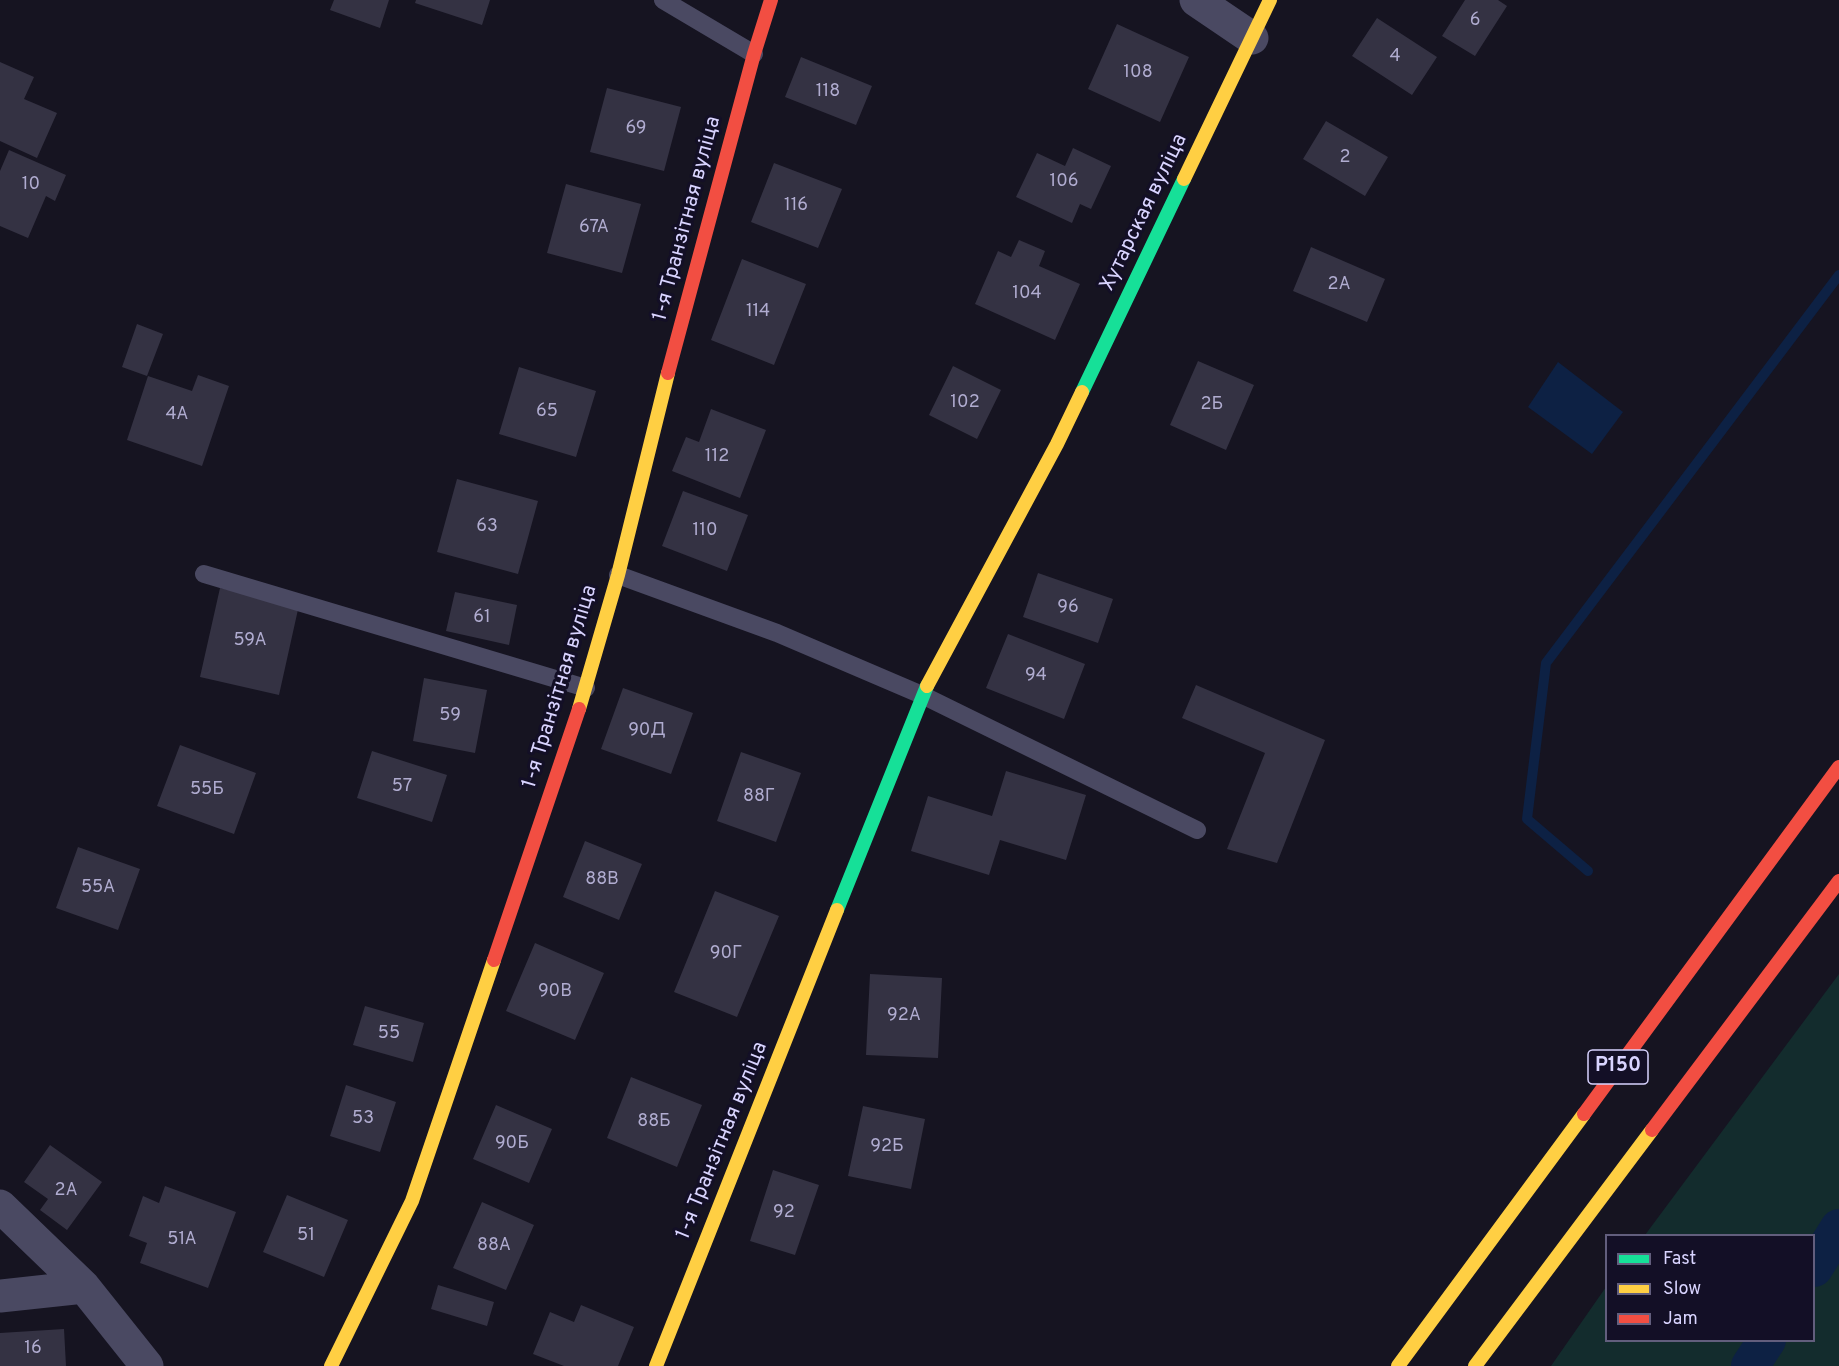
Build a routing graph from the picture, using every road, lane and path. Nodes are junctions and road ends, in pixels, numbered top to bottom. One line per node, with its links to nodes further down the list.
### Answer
1 (663, 0): 6 (lane)
2 (771, 0): 6 (street, 1-я Транзітная вуліца)
3 (1196, 0): 5 (street)
4 (1270, 0): 5 (street, Хутарская вуліца)
5 (1252, 38): 7 (street, Хутарская вуліца)
6 (754, 54): 9 (street, 1-я Транзітная вуліца)
7 (1057, 444): 11 (street, 1-я Транзітная вуліца)
8 (204, 574): 10 (lane)
9 (618, 575): 10 (street, 1-я Транзітная вуліца); 11 (lane)
10 (586, 688): 19 (street, 1-я Транзітная вуліца)
11 (922, 695): 13 (lane); 20 (street, 1-я Транзітная вуліца)
12 (1839, 767): 21 (street, Р150)
13 (1197, 830)
14 (1839, 881): 22 (street, Р150)
15 (0, 1206): 16 (street)
16 (84, 1287): 17 (street); 18 (street)
17 (0, 1296)
18 (147, 1366)
19 (331, 1366)
20 (656, 1366)
21 (1398, 1366)
22 (1475, 1366)

